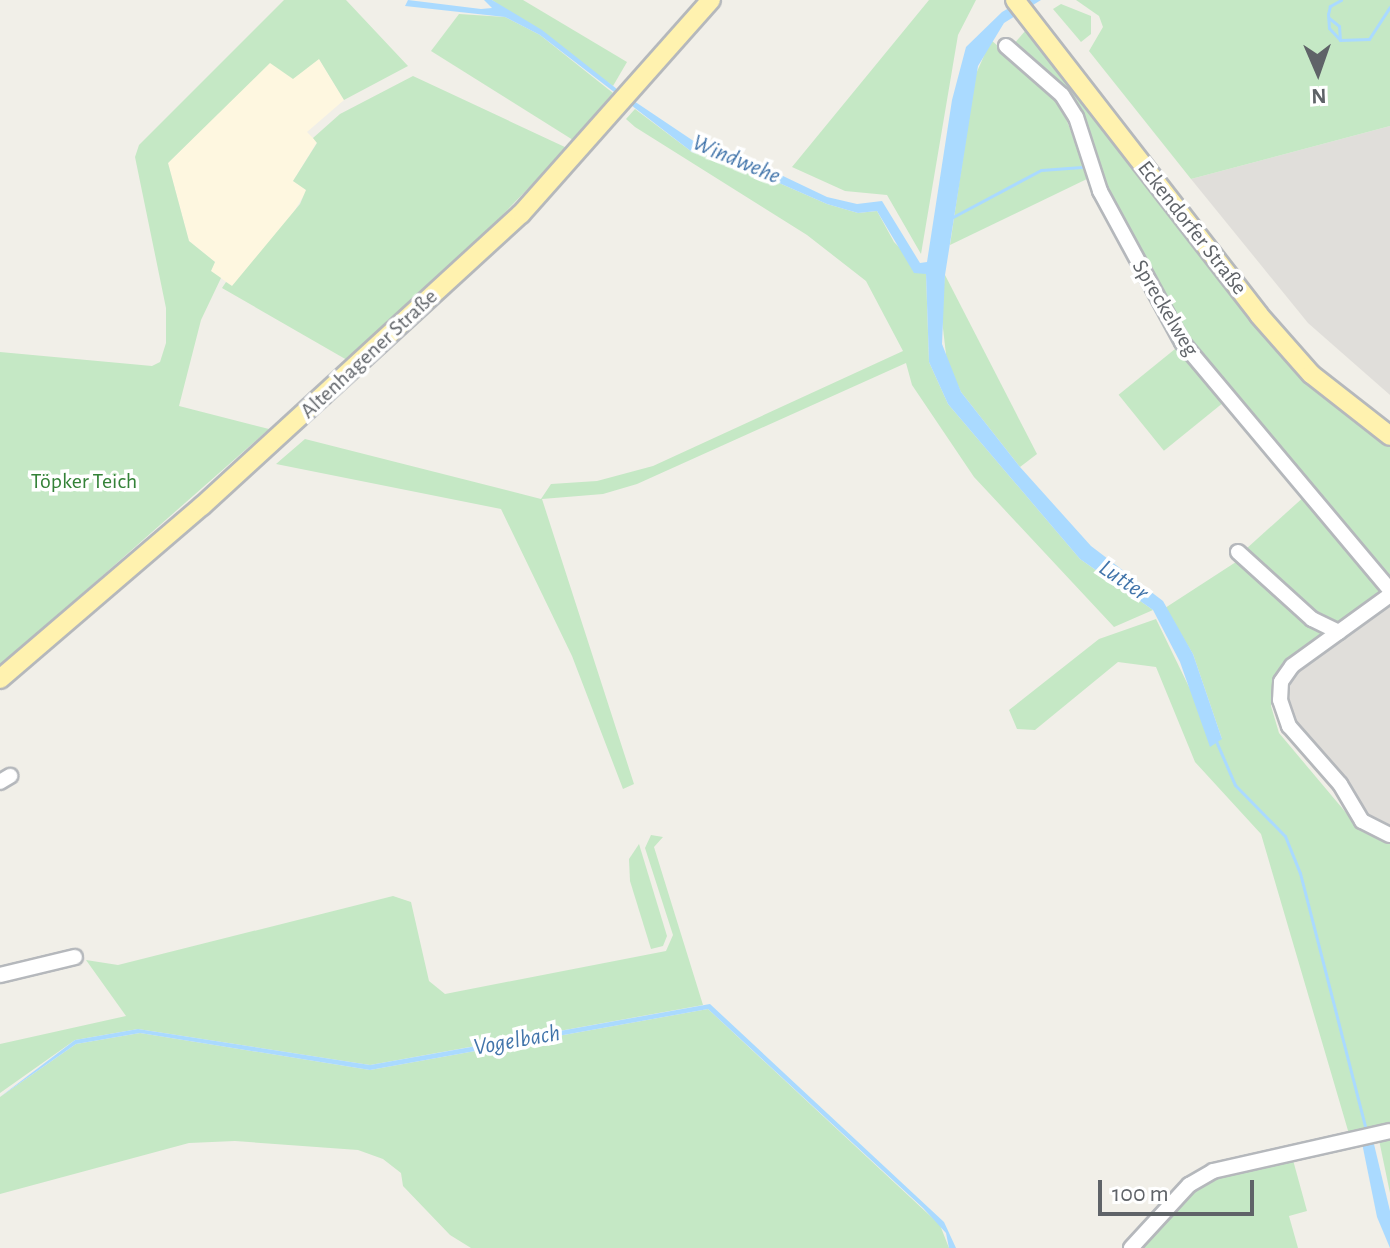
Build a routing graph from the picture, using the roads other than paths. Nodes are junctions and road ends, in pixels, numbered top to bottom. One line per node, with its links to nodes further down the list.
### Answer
1 (711, 0): 11 (main road, Altenhagener Straße)
2 (1015, 0): 4 (main road, Eckendorfer Straße)
3 (1029, 0): 4 (main road, Eckendorfer Straße)
4 (1041, 24): 6 (main road, Eckendorfer Straße); 7 (main road, Eckendorfer Straße)
5 (1006, 46): 9 (street, Spreckelweg)
6 (1390, 423)
7 (1390, 436)
8 (1238, 552): 10 (street)
9 (1390, 592): 10 (street, Spreckelweg)
10 (1339, 632): 12 (street)
11 (0, 679)
12 (1390, 835)
13 (75, 957): 14 (street)
14 (0, 975)
15 (1389, 1131): 16 (street)
16 (1131, 1248)

